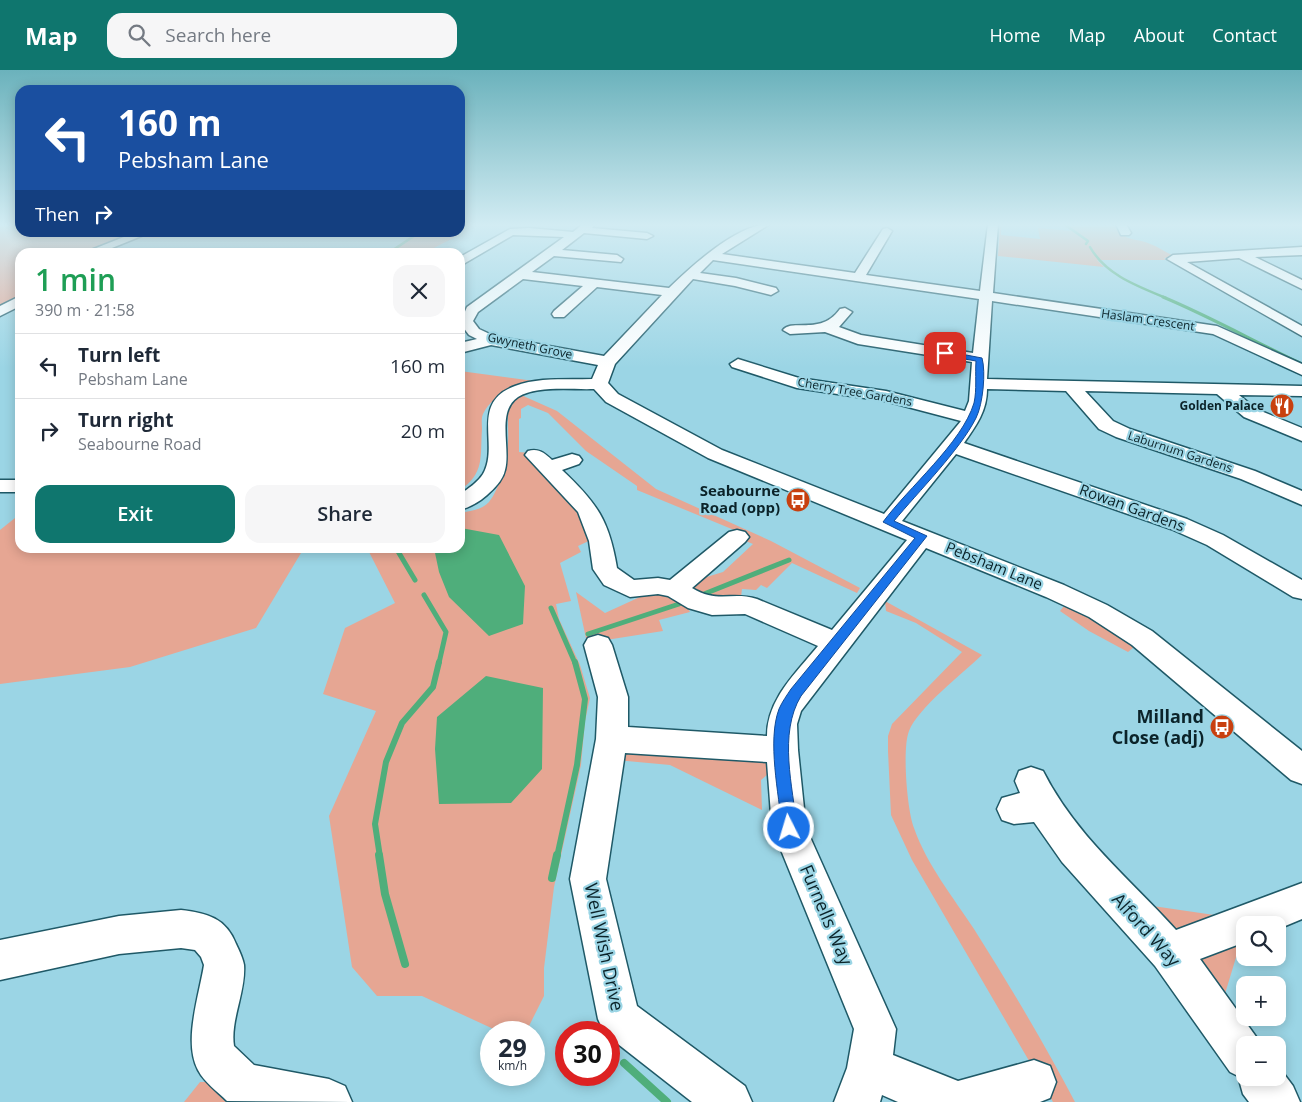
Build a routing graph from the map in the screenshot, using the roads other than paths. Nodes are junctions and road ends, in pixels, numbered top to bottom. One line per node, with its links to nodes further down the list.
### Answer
1 (524, 272): 8 (street, Gwyneth Grove)
2 (693, 272): 9 (street)
3 (819, 272): 10 (street, Haslam Crescent)
4 (861, 272): 10 (street)
5 (988, 272): 15 (street)
6 (1196, 272): 22 (street)
7 (1276, 272): 12 (street)
8 (520, 275): 11 (street); 23 (street, Gwyneth Grove)
9 (690, 275): 13 (street); 14 (street)
10 (858, 278): 15 (street, Haslam Crescent)
11 (594, 283): 14 (street); 17 (street)
12 (1302, 285)
13 (771, 291)
14 (672, 292): 26 (street)
15 (986, 297): 25 (street); 28 (street, Haslam Crescent)
16 (15, 303): 18 (street)
17 (559, 311)
18 (0, 312)
19 (845, 312): 20 (street)
20 (827, 328): 21 (street); 25 (street)
21 (798, 332)
22 (1302, 332)
23 (490, 340): 24 (street); 26 (street, Gwyneth Grove)
24 (465, 348)
25 (980, 359): 30 (street)
26 (608, 362): 29 (street)
27 (738, 364): 34 (street, Cherry Tree Gardens)
28 (1302, 370)
29 (599, 384): 41 (street); 42 (street, Pebsham Lane)
30 (980, 384): 31 (street); 34 (street)
31 (1072, 386): 32 (street); 40 (street, Laburnum Gardens)
32 (1221, 389): 33 (street); 35 (street)
33 (1302, 391)
34 (972, 418): 36 (street)
35 (1302, 435)
36 (952, 446): 42 (street); 46 (street, Rowan Gardens)
37 (572, 460): 45 (street)
38 (0, 486): 39 (street)
39 (15, 486)
40 (1302, 499)
41 (465, 500)
42 (888, 522): 43 (street, Pebsham Lane)
43 (922, 536): 47 (street, Furnells Way); 51 (street, Pebsham Lane)
44 (737, 537): 45 (street)
45 (674, 589): 47 (street)
46 (1302, 591)
47 (836, 643): 50 (street, Furnells Way)
48 (598, 645): 49 (street, Well Wish Drive)
49 (612, 739): 50 (street); 61 (street, Well Wish Drive)
50 (782, 750): 58 (street, Furnells Way)
51 (1302, 770)
52 (1029, 799): 54 (street, Alford Way)
53 (1302, 901): 54 (street)
54 (1169, 952): 56 (street, Alford Way)
55 (0, 960): 60 (street)
56 (1236, 1045)
57 (1034, 1082): 63 (street)
58 (863, 1085): 62 (street, Furnells Way)
59 (1266, 1086): 64 (street)
60 (329, 1102)
61 (728, 1102)
62 (953, 1102)
63 (962, 1102)
64 (1277, 1102)

